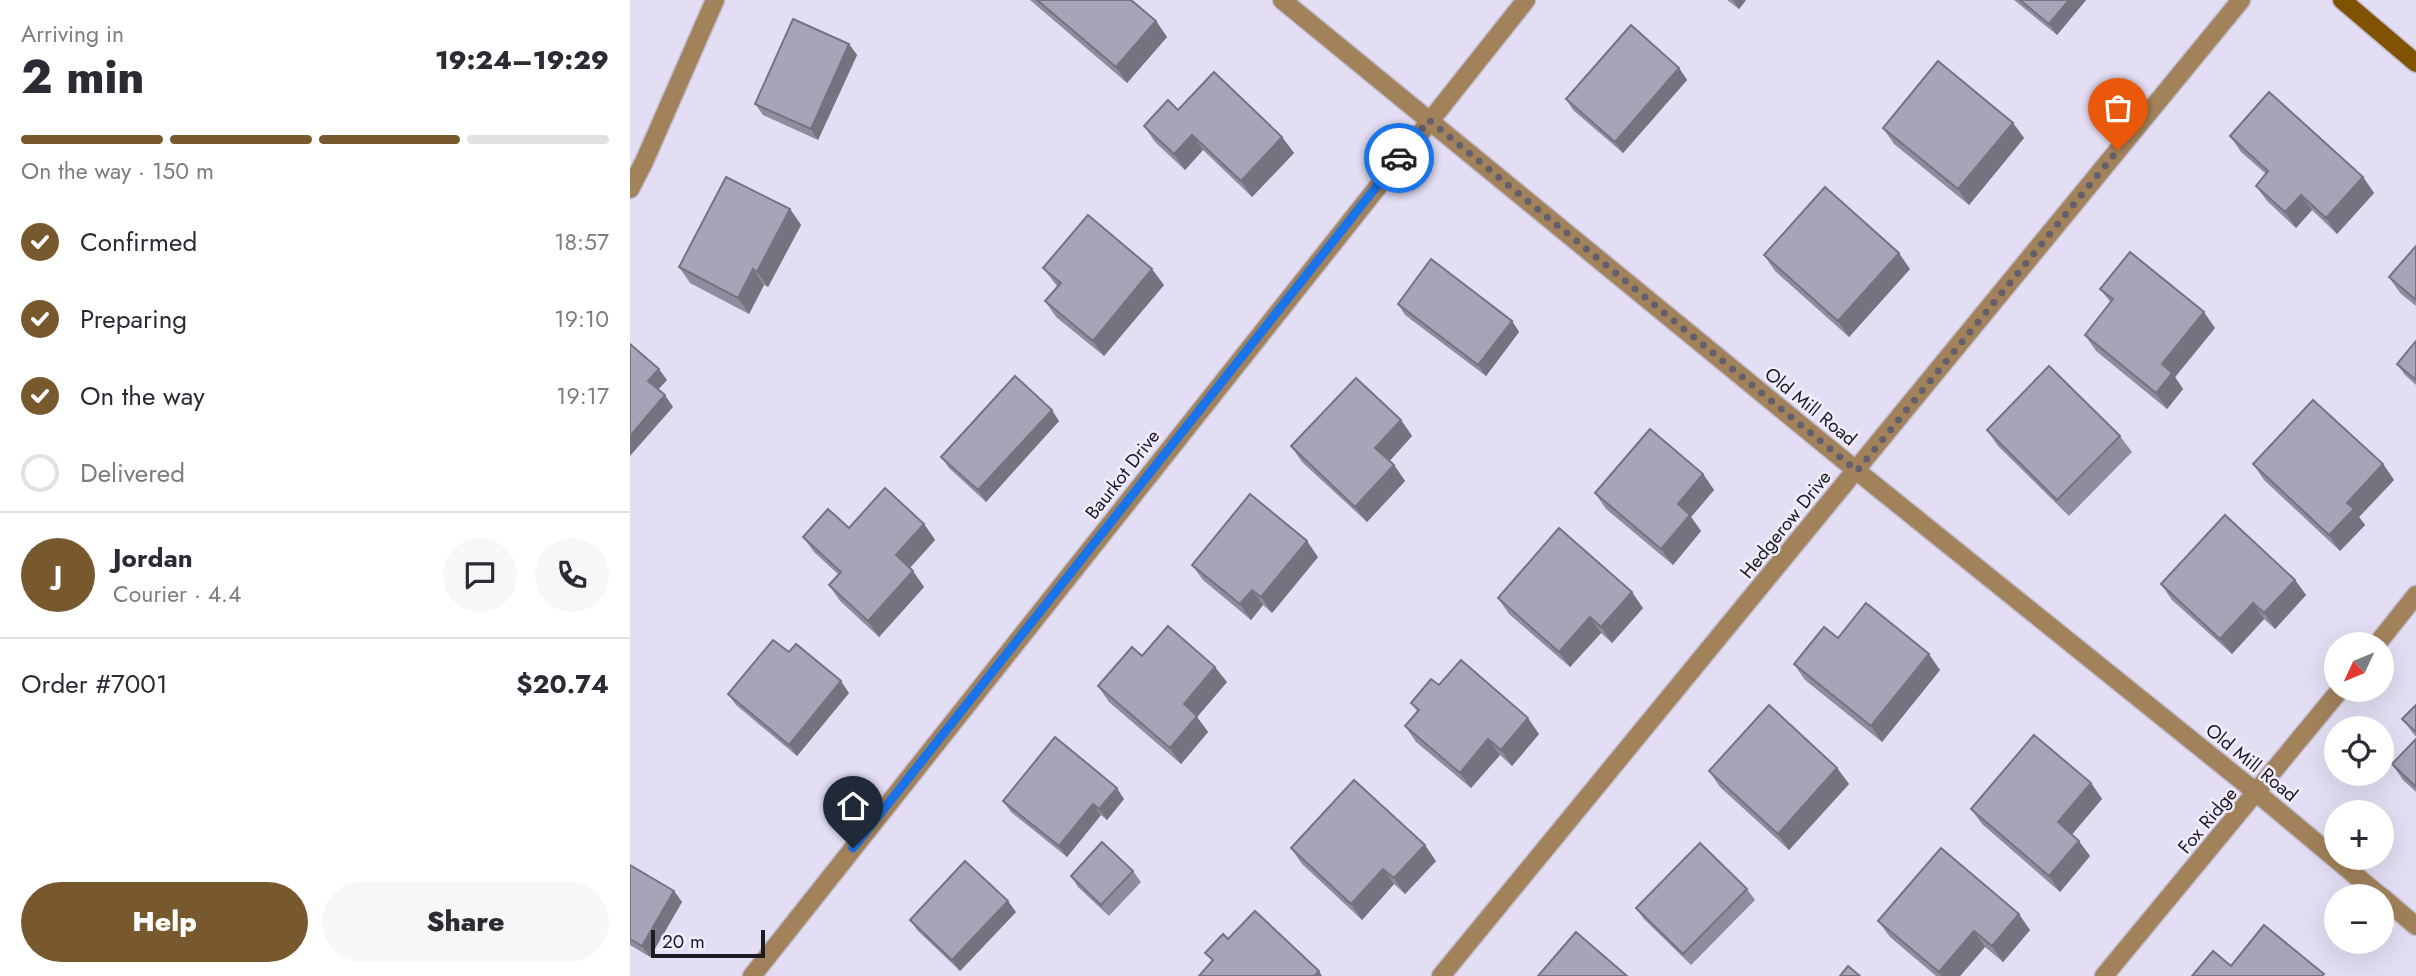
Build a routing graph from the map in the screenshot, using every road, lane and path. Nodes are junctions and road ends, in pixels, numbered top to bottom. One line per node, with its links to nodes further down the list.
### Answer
1 (715, 0): 8 (street)
2 (1282, 0): 7 (street, Old Mill Road)
3 (1526, 0): 7 (street, Baurkot Drive)
4 (2241, 0): 9 (street, Hedgerow Drive)
5 (2342, 0): 6 (street)
6 (2416, 63)
7 (1429, 120): 9 (street, Old Mill Road); 17 (street, Baurkot Drive)
8 (630, 189)
9 (1857, 471): 13 (street, Old Mill Road); 18 (street, Hedgerow Drive)
10 (2416, 595): 11 (street)
11 (2387, 632)
12 (2330, 702): 13 (street, Fox Ridge)
13 (2257, 793): 14 (street, Old Mill Road); 19 (street, Fox Ridge)
14 (2366, 884)
15 (2394, 908): 16 (street, Old Mill Road)
16 (2416, 926)
17 (752, 976)
18 (1441, 976)
19 (2104, 976)

